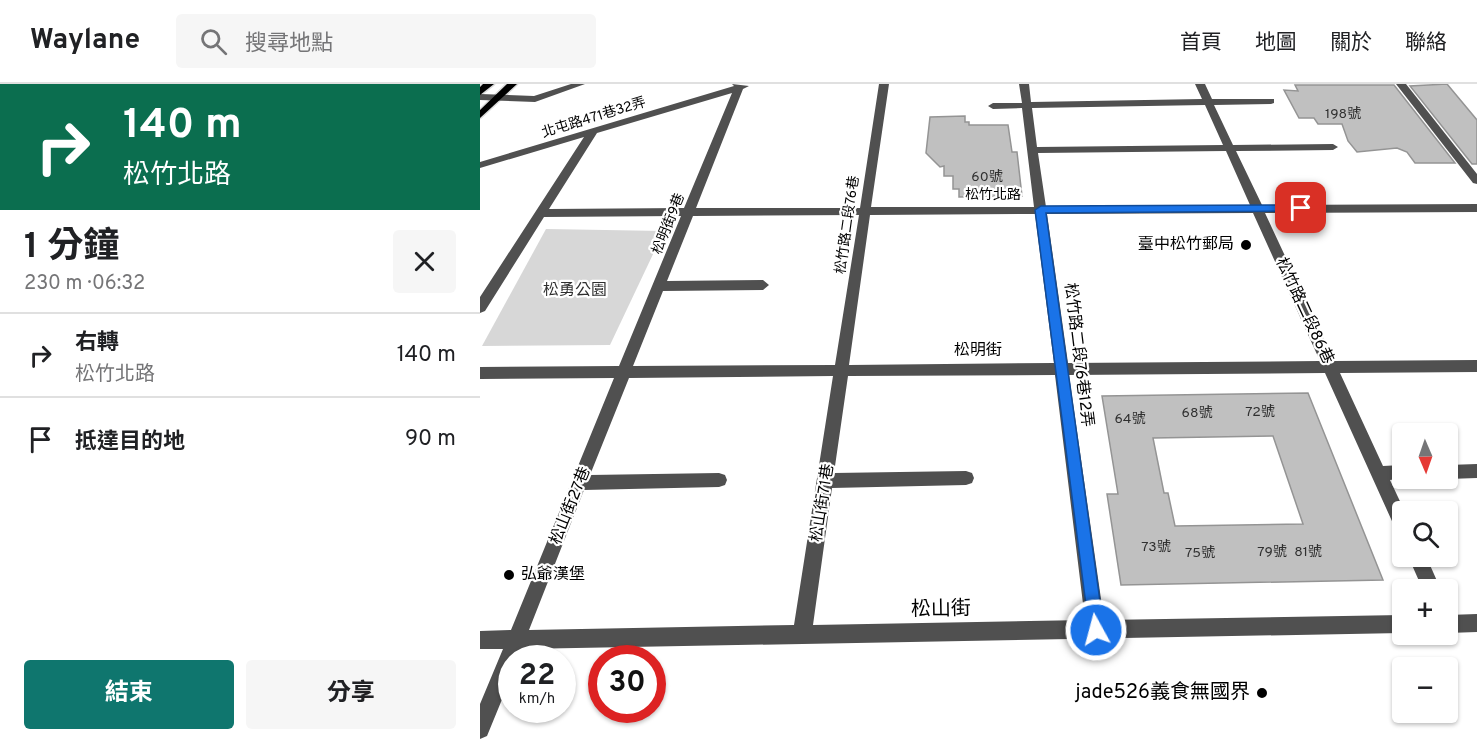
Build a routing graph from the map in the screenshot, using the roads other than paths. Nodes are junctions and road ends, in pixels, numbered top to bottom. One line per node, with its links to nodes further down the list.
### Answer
1 (489, 84): 9 (main road)
2 (512, 84): 10 (main road)
3 (580, 84): 10 (street)
4 (884, 84): 25 (street, 松竹路二段76巷)
5 (1024, 84): 14 (street, 松竹路二段76巷12弄)
6 (1200, 84): 12 (street, 松竹路二段86巷)
7 (1401, 84): 21 (street)
8 (742, 85): 16 (street, 北屯路471巷32弄); 26 (street, 松明街9巷)
9 (480, 95): 10 (street)
10 (496, 99): 15 (main road)
11 (1271, 101): 12 (street)
12 (1208, 102): 14 (street); 18 (street, 松竹路二段86巷)
13 (993, 106): 14 (street)
14 (1027, 106): 19 (street, 松竹路二段76巷12弄)
15 (480, 115)
16 (592, 133): 20 (street, 北屯路471巷32弄); 27 (street)
17 (1332, 147): 18 (street)
18 (1229, 148): 19 (street); 23 (street, 松竹路二段86巷)
19 (1033, 150): 24 (street, 松竹路二段76巷12弄)
20 (480, 165)
21 (1477, 181)
22 (1477, 208): 23 (street, 松竹北路)
23 (1257, 209): 24 (street, 松竹北路); 32 (street, 松竹路二段86巷)
24 (1041, 210): 25 (street, 松竹北路); 33 (street, 松竹路二段76巷12弄)
25 (866, 211): 26 (street, 松竹北路); 34 (street, 松竹路二段76巷)
26 (690, 212): 27 (street, 松竹北路); 29 (street, 松明街9巷)
27 (542, 213): 30 (street)
28 (763, 285): 29 (street)
29 (660, 286): 35 (street, 松明街9巷)
30 (480, 309)
31 (1477, 366): 32 (street, 松明街)
32 (1330, 367): 33 (street, 松明街); 40 (street, 松竹路二段86巷)
33 (1062, 369): 34 (street, 松明街); 49 (street, 松竹路二段76巷12弄)
34 (842, 370): 35 (street, 松明街); 43 (street, 松山街71巷)
35 (625, 372): 36 (street, 松明街); 44 (street, 松山街27巷)
36 (480, 373)
37 (1477, 471): 39 (street)
38 (1392, 472): 40 (street)
39 (1458, 472)
40 (1379, 473): 45 (street, 松竹路二段86巷)
41 (966, 478): 43 (street)
42 (719, 480): 44 (street)
43 (826, 481): 50 (street, 松山街71巷)
44 (581, 483): 52 (street, 松山街27巷)
45 (1392, 502)
46 (1458, 623): 47 (street)
47 (1477, 623)
48 (1392, 624): 49 (street, 松山街)
49 (1096, 630): 50 (street, 松山街)
50 (802, 635): 52 (street, 松山街)
51 (480, 640): 52 (street, 松山街)
52 (516, 640): 53 (street, 松山街27巷)
53 (480, 729)

